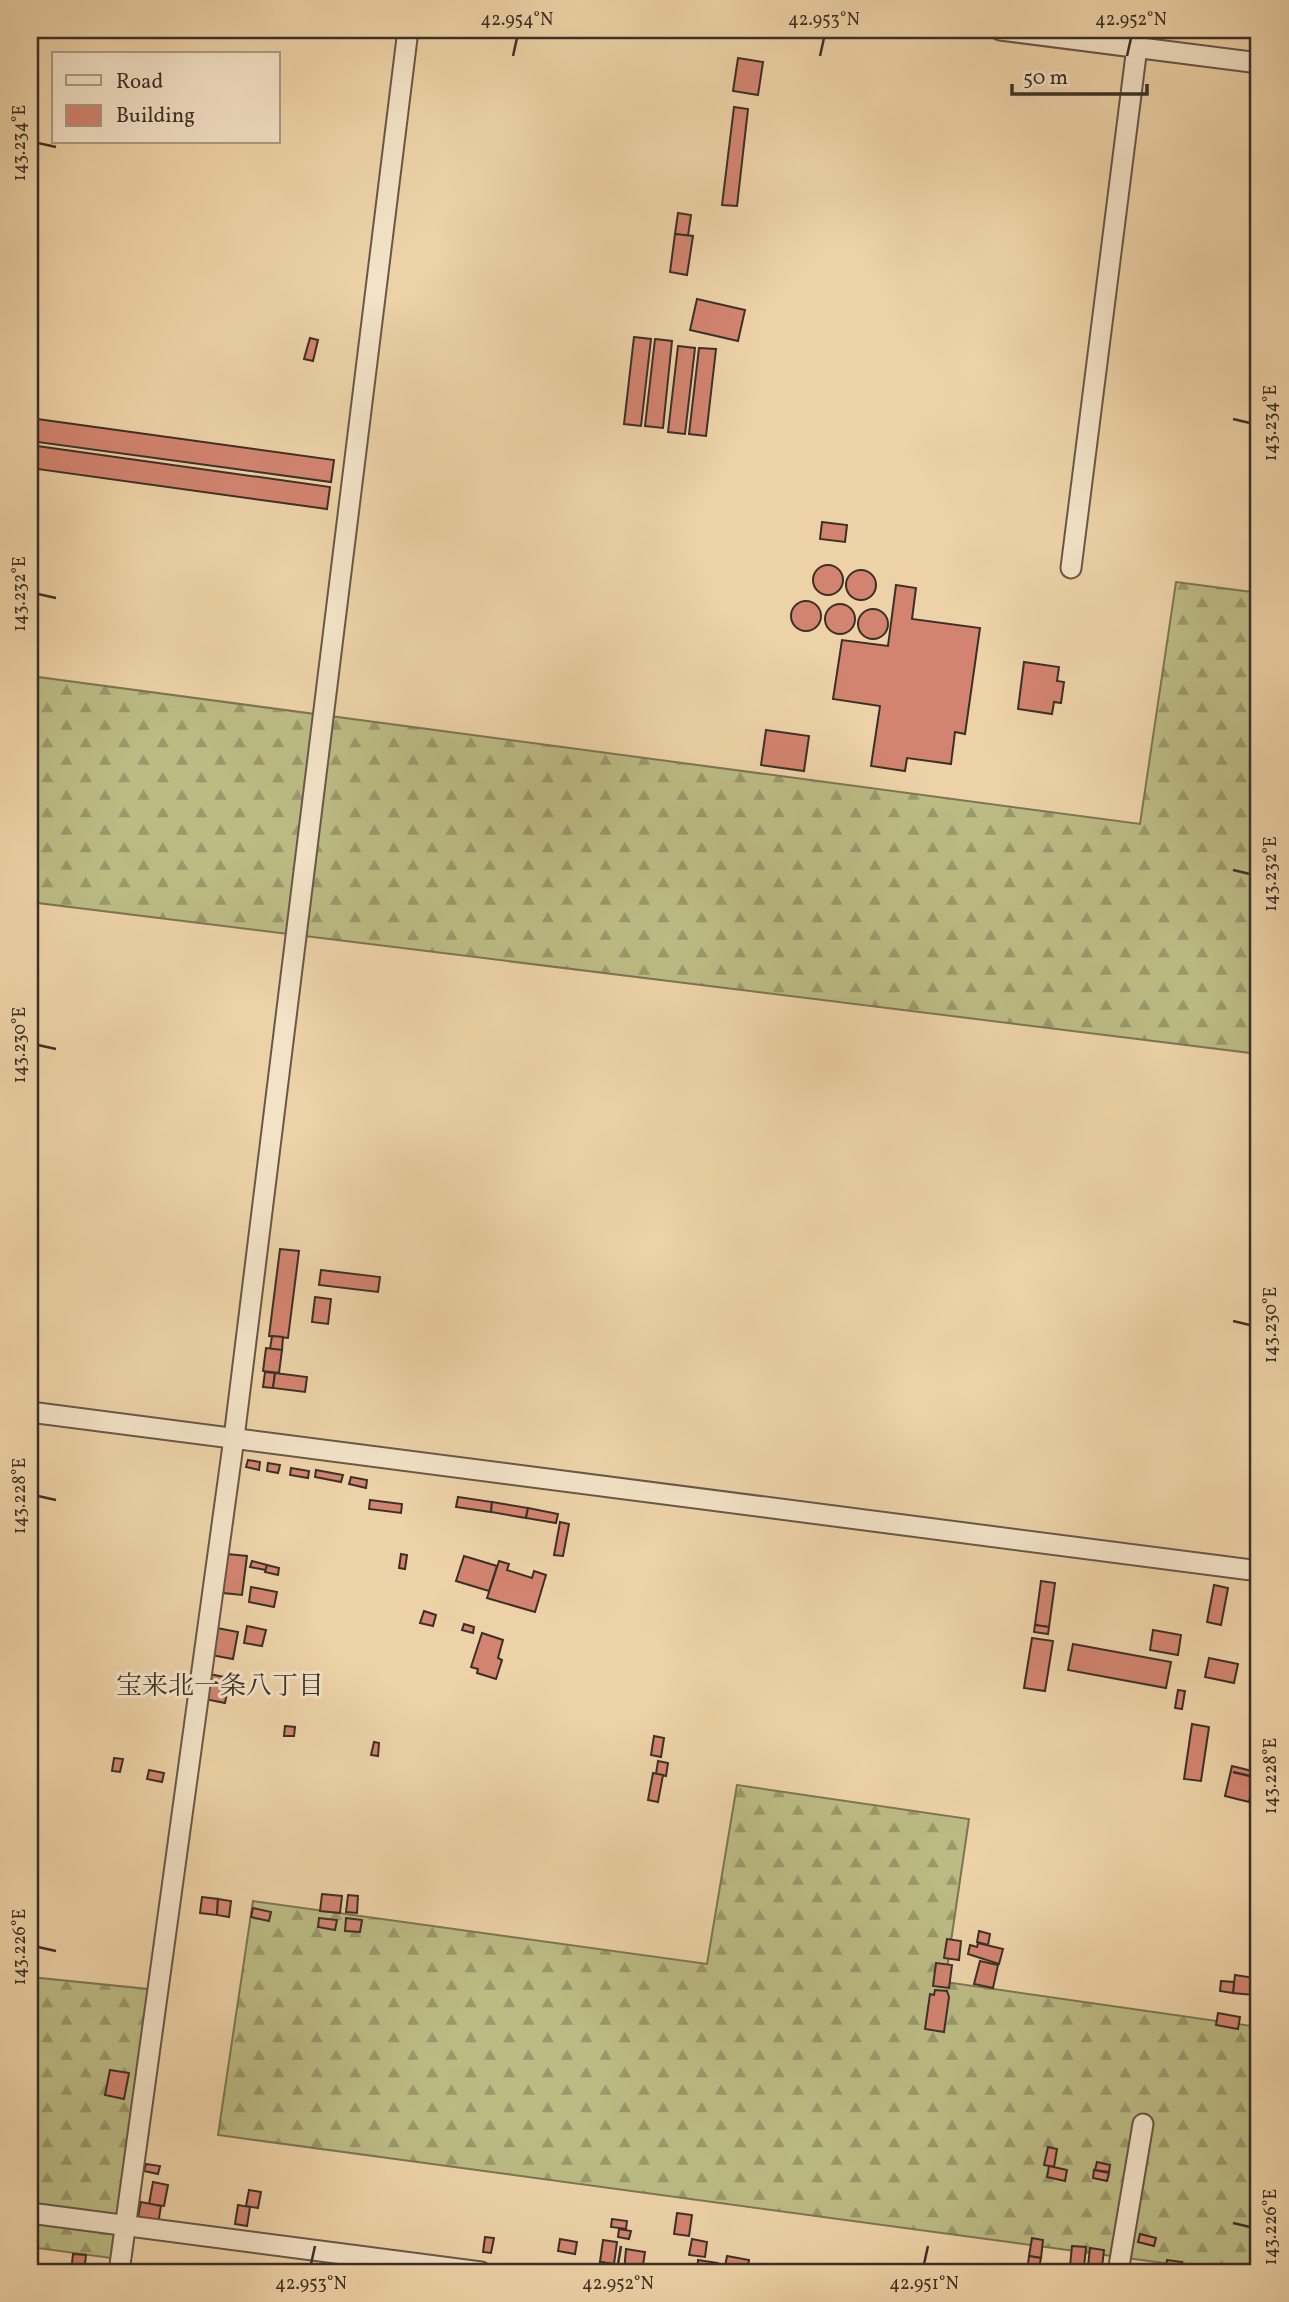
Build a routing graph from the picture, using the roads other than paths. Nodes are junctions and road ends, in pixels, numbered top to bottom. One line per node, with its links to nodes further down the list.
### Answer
1 (408, 30): 7 (street)
2 (1000, 30): 3 (street)
3 (1137, 47): 4 (street); 5 (street)
4 (1259, 63)
5 (1071, 568)
6 (30, 1412): 7 (street)
7 (234, 1438): 8 (street); 11 (street)
8 (1259, 1571)
9 (1143, 2124): 14 (street)
10 (30, 2213): 11 (street)
11 (125, 2225): 12 (street); 13 (street)
12 (119, 2272)
13 (481, 2272)
14 (1118, 2272)

